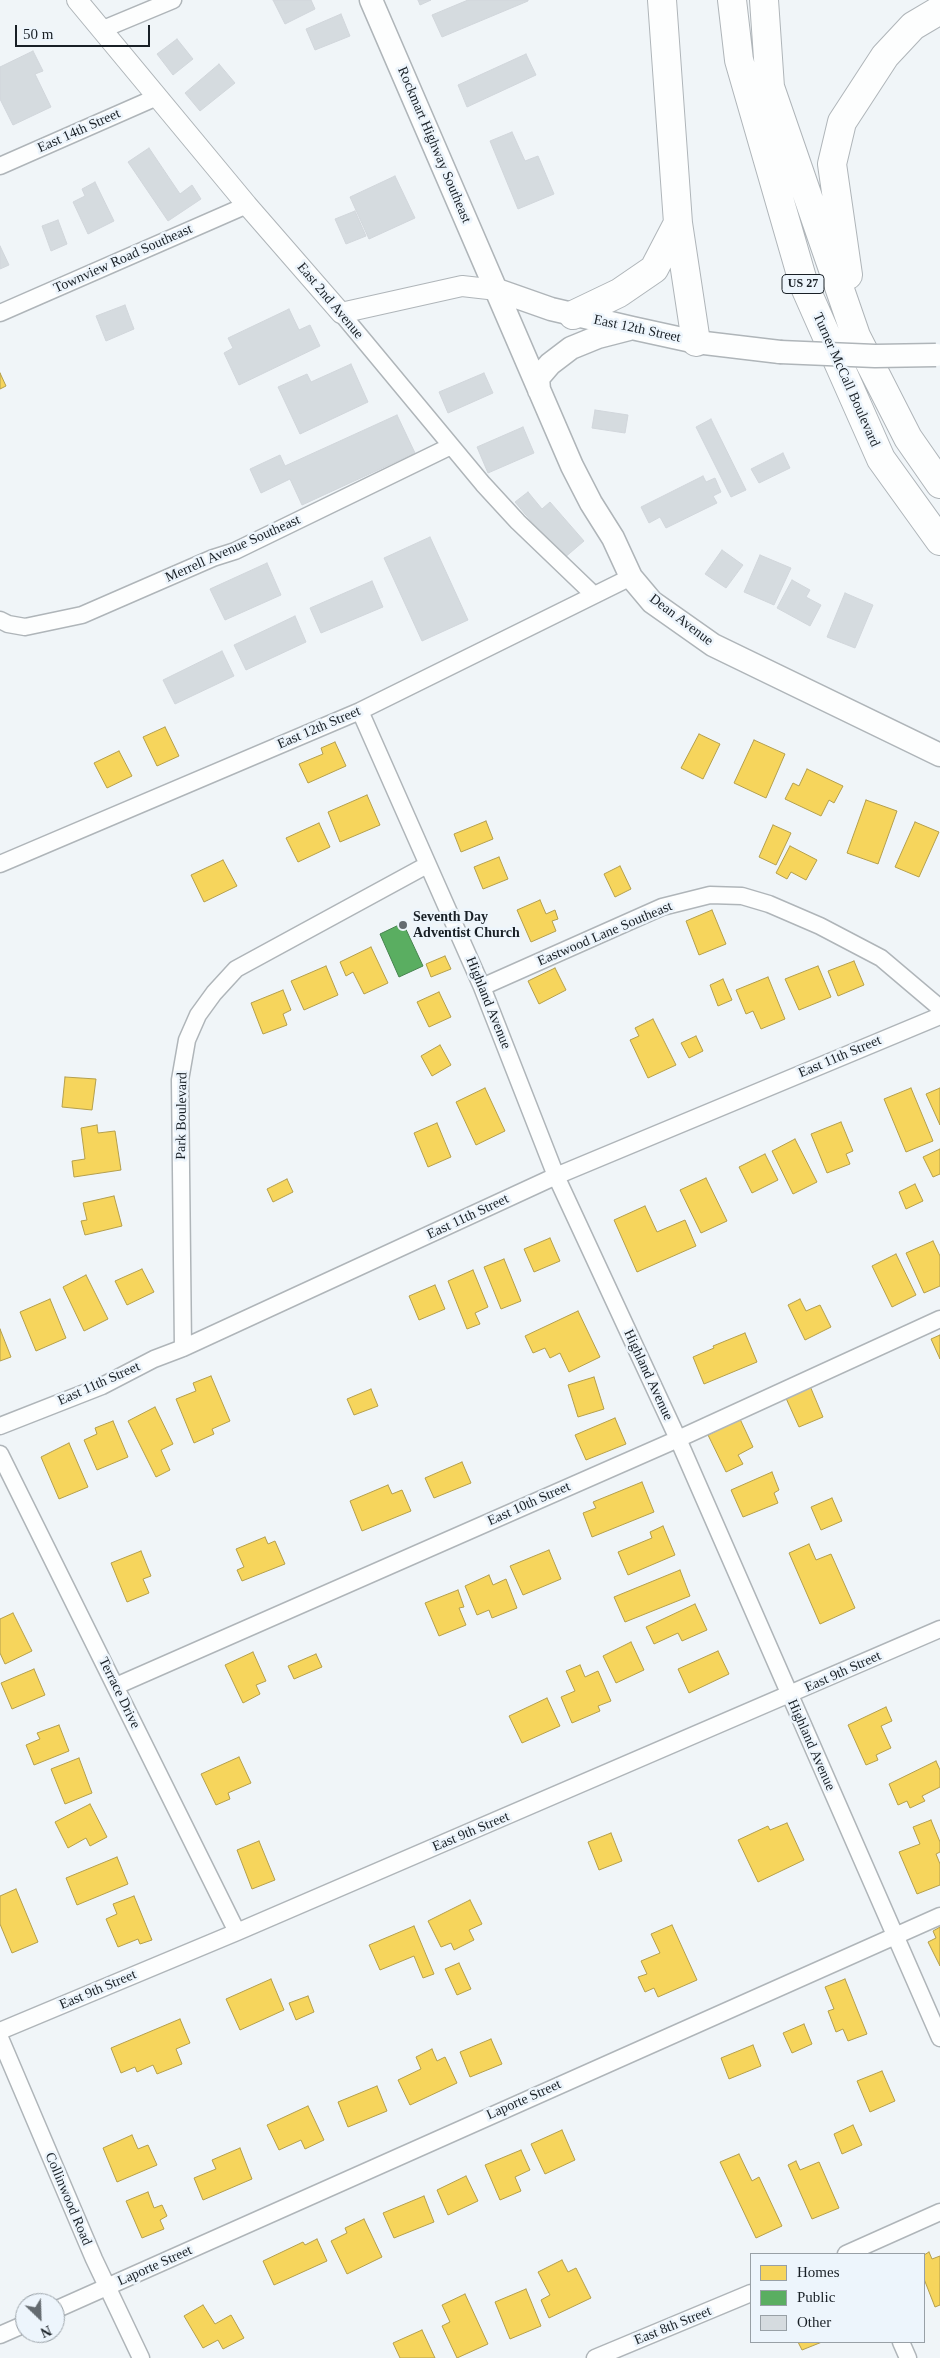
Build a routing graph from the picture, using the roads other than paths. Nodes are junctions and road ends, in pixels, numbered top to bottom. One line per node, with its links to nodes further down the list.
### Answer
1 (77, 0): 8 (street, East 2nd Avenue)
2 (173, 0): 8 (street)
3 (371, 0): 13 (main road, Rockmart Highway Southeast)
4 (662, 0): 12 (highway)
5 (732, 0): 24 (highway, Turner McCall Boulevard / US 27)
6 (764, 0): 18 (highway, Turner McCall Boulevard / US 27)
7 (940, 10): 18 (highway)
8 (101, 30): 9 (street, East 2nd Avenue)
9 (157, 97): 10 (street, East 14th Street); 11 (street, East 2nd Avenue)
10 (0, 166)
11 (247, 204): 14 (street, Townview Road Southeast); 15 (street, East 2nd Avenue)
12 (678, 223): 16 (highway); 19 (highway)
13 (497, 290): 15 (street, East 12th Street); 16 (main road, East 12th Street); 21 (main road, Dean Avenue)
14 (0, 313)
15 (342, 313): 22 (street, East 2nd Avenue)
16 (573, 314): 17 (main road, East 12th Street)
17 (632, 328): 19 (main road, East 12th Street); 21 (main road)
18 (856, 336): 23 (highway, Turner McCall Boulevard / US 27)
19 (696, 342): 20 (main road, East 12th Street, bridge)
20 (938, 355)
21 (539, 390): 25 (main road, Dean Avenue)
22 (450, 446): 26 (street, East 2nd Avenue); 27 (street, Merrell Avenue Southeast)
23 (940, 484)
24 (940, 541)
25 (630, 577): 26 (street, East 12th Street); 29 (main road, Dean Avenue)
26 (593, 594): 28 (street, East 12th Street)
27 (4, 622)
28 (360, 711): 30 (street, East 12th Street); 31 (street, Highland Avenue)
29 (940, 755)
30 (0, 864)
31 (427, 865): 32 (street, Highland Avenue); 37 (street, Park Boulevard)
32 (482, 986): 33 (street, Eastwood Lane Southeast); 35 (street, Highland Avenue)
33 (940, 1008)
34 (940, 1016): 35 (street, East 11th Street)
35 (556, 1176): 37 (street, East 11th Street); 39 (street, Highland Avenue)
36 (940, 1319): 39 (street, East 10th Street)
37 (183, 1348): 38 (street, East 11th Street)
38 (0, 1426)
39 (678, 1439): 42 (street, East 10th Street); 43 (street, Highland Avenue)
40 (0, 1454): 42 (street, Terrace Drive)
41 (940, 1629): 43 (street, East 9th Street)
42 (116, 1686): 45 (street, Terrace Drive)
43 (789, 1695): 45 (street, East 9th Street); 46 (street, Highland Avenue)
44 (940, 1916): 46 (street, Laporte Street)
45 (237, 1932): 47 (street, East 9th Street)
46 (894, 1935): 49 (street, Highland Avenue); 52 (street, Laporte Street)
47 (0, 2031)
48 (0, 2038): 52 (street, Collinwood Road)
49 (940, 2038)
50 (940, 2212): 51 (street)
51 (863, 2251)
52 (109, 2287): 54 (street, Laporte Street); 59 (street, Collinwood Road)
53 (750, 2293): 58 (street, East 8th Street)
54 (65, 2306)
55 (15, 2328): 56 (street)
56 (0, 2335)
57 (901, 2343): 60 (street)
58 (602, 2357)
59 (141, 2358)
60 (908, 2358)

